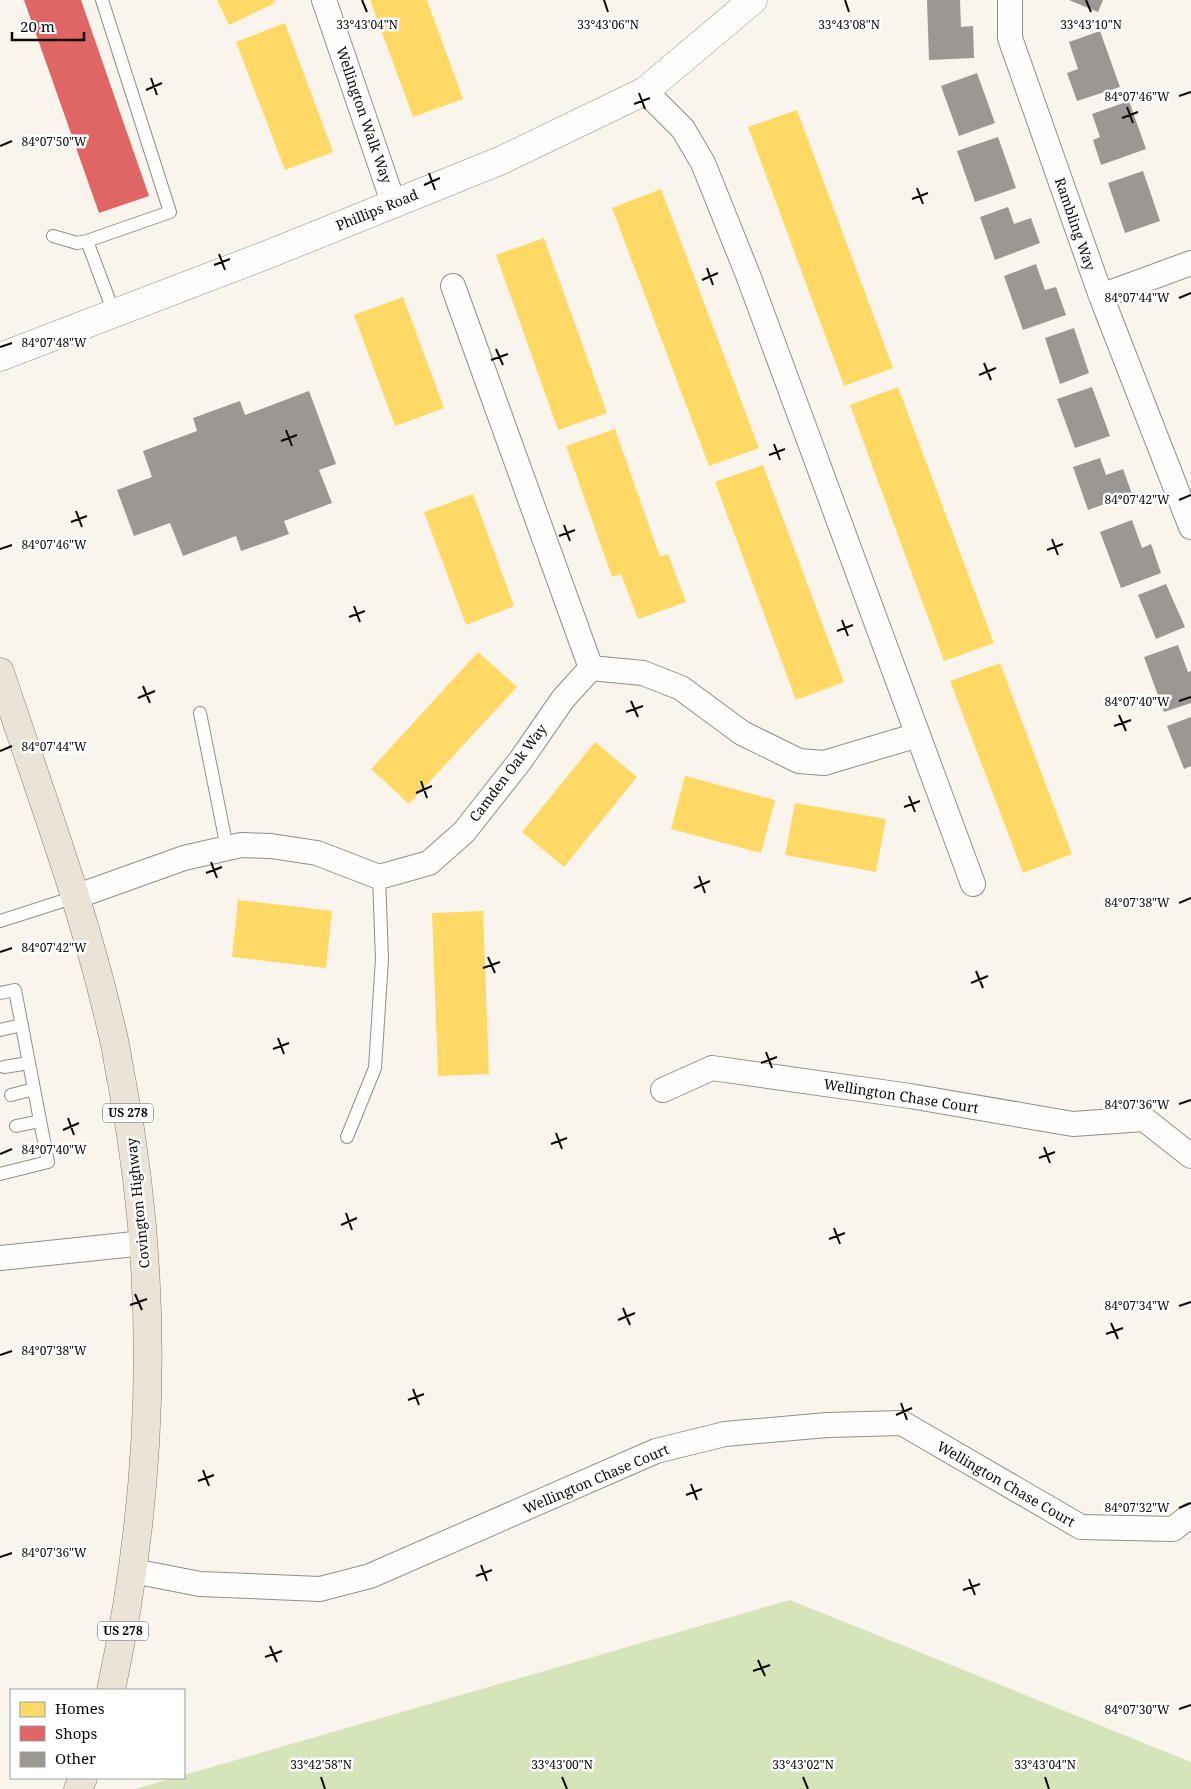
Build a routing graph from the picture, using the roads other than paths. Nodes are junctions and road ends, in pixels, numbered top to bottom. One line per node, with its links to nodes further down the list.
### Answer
1 (102, 0): 8 (lane)
2 (324, 0): 6 (street, Wellington Walk Way)
3 (753, 0): 5 (street, Phillips Road)
4 (1010, 0): 11 (street, Rambling Way)
5 (645, 90): 6 (street, Phillips Road); 18 (street)
6 (393, 202): 12 (street, Phillips Road)
7 (53, 236): 8 (lane)
8 (87, 241): 12 (lane)
9 (1191, 263): 11 (street)
10 (453, 286): 15 (street)
11 (1101, 296): 14 (street, Rambling Way)
12 (114, 313): 13 (street, Phillips Road)
13 (0, 357)
14 (1191, 527)
15 (591, 668): 18 (street); 20 (street, Camden Oak Way)
16 (0, 672): 22 (main road, Covington Highway / US 278)
17 (200, 713): 19 (lane)
18 (918, 735): 21 (street)
19 (227, 848): 20 (street); 22 (street)
20 (379, 877): 34 (lane)
21 (973, 884)
22 (76, 897): 23 (lane); 37 (main road, Covington Highway / US 278)
23 (0, 921)
24 (0, 993): 25 (lane)
25 (22, 1025): 26 (lane); 27 (lane)
26 (0, 1030)
27 (29, 1063): 28 (lane); 29 (lane)
28 (4, 1067)
29 (34, 1089): 31 (lane); 32 (lane)
30 (663, 1090): 35 (street, Wellington Chase Court)
31 (10, 1095)
32 (40, 1121): 33 (lane); 36 (lane)
33 (16, 1126)
34 (347, 1138)
35 (1191, 1156)
36 (0, 1174)
37 (144, 1243): 38 (street); 40 (main road, Covington Highway / US 278)
38 (0, 1258)
39 (1191, 1515): 40 (street, Wellington Chase Court)
40 (134, 1571): 41 (main road, Covington Highway / US 278)
41 (111, 1689)

